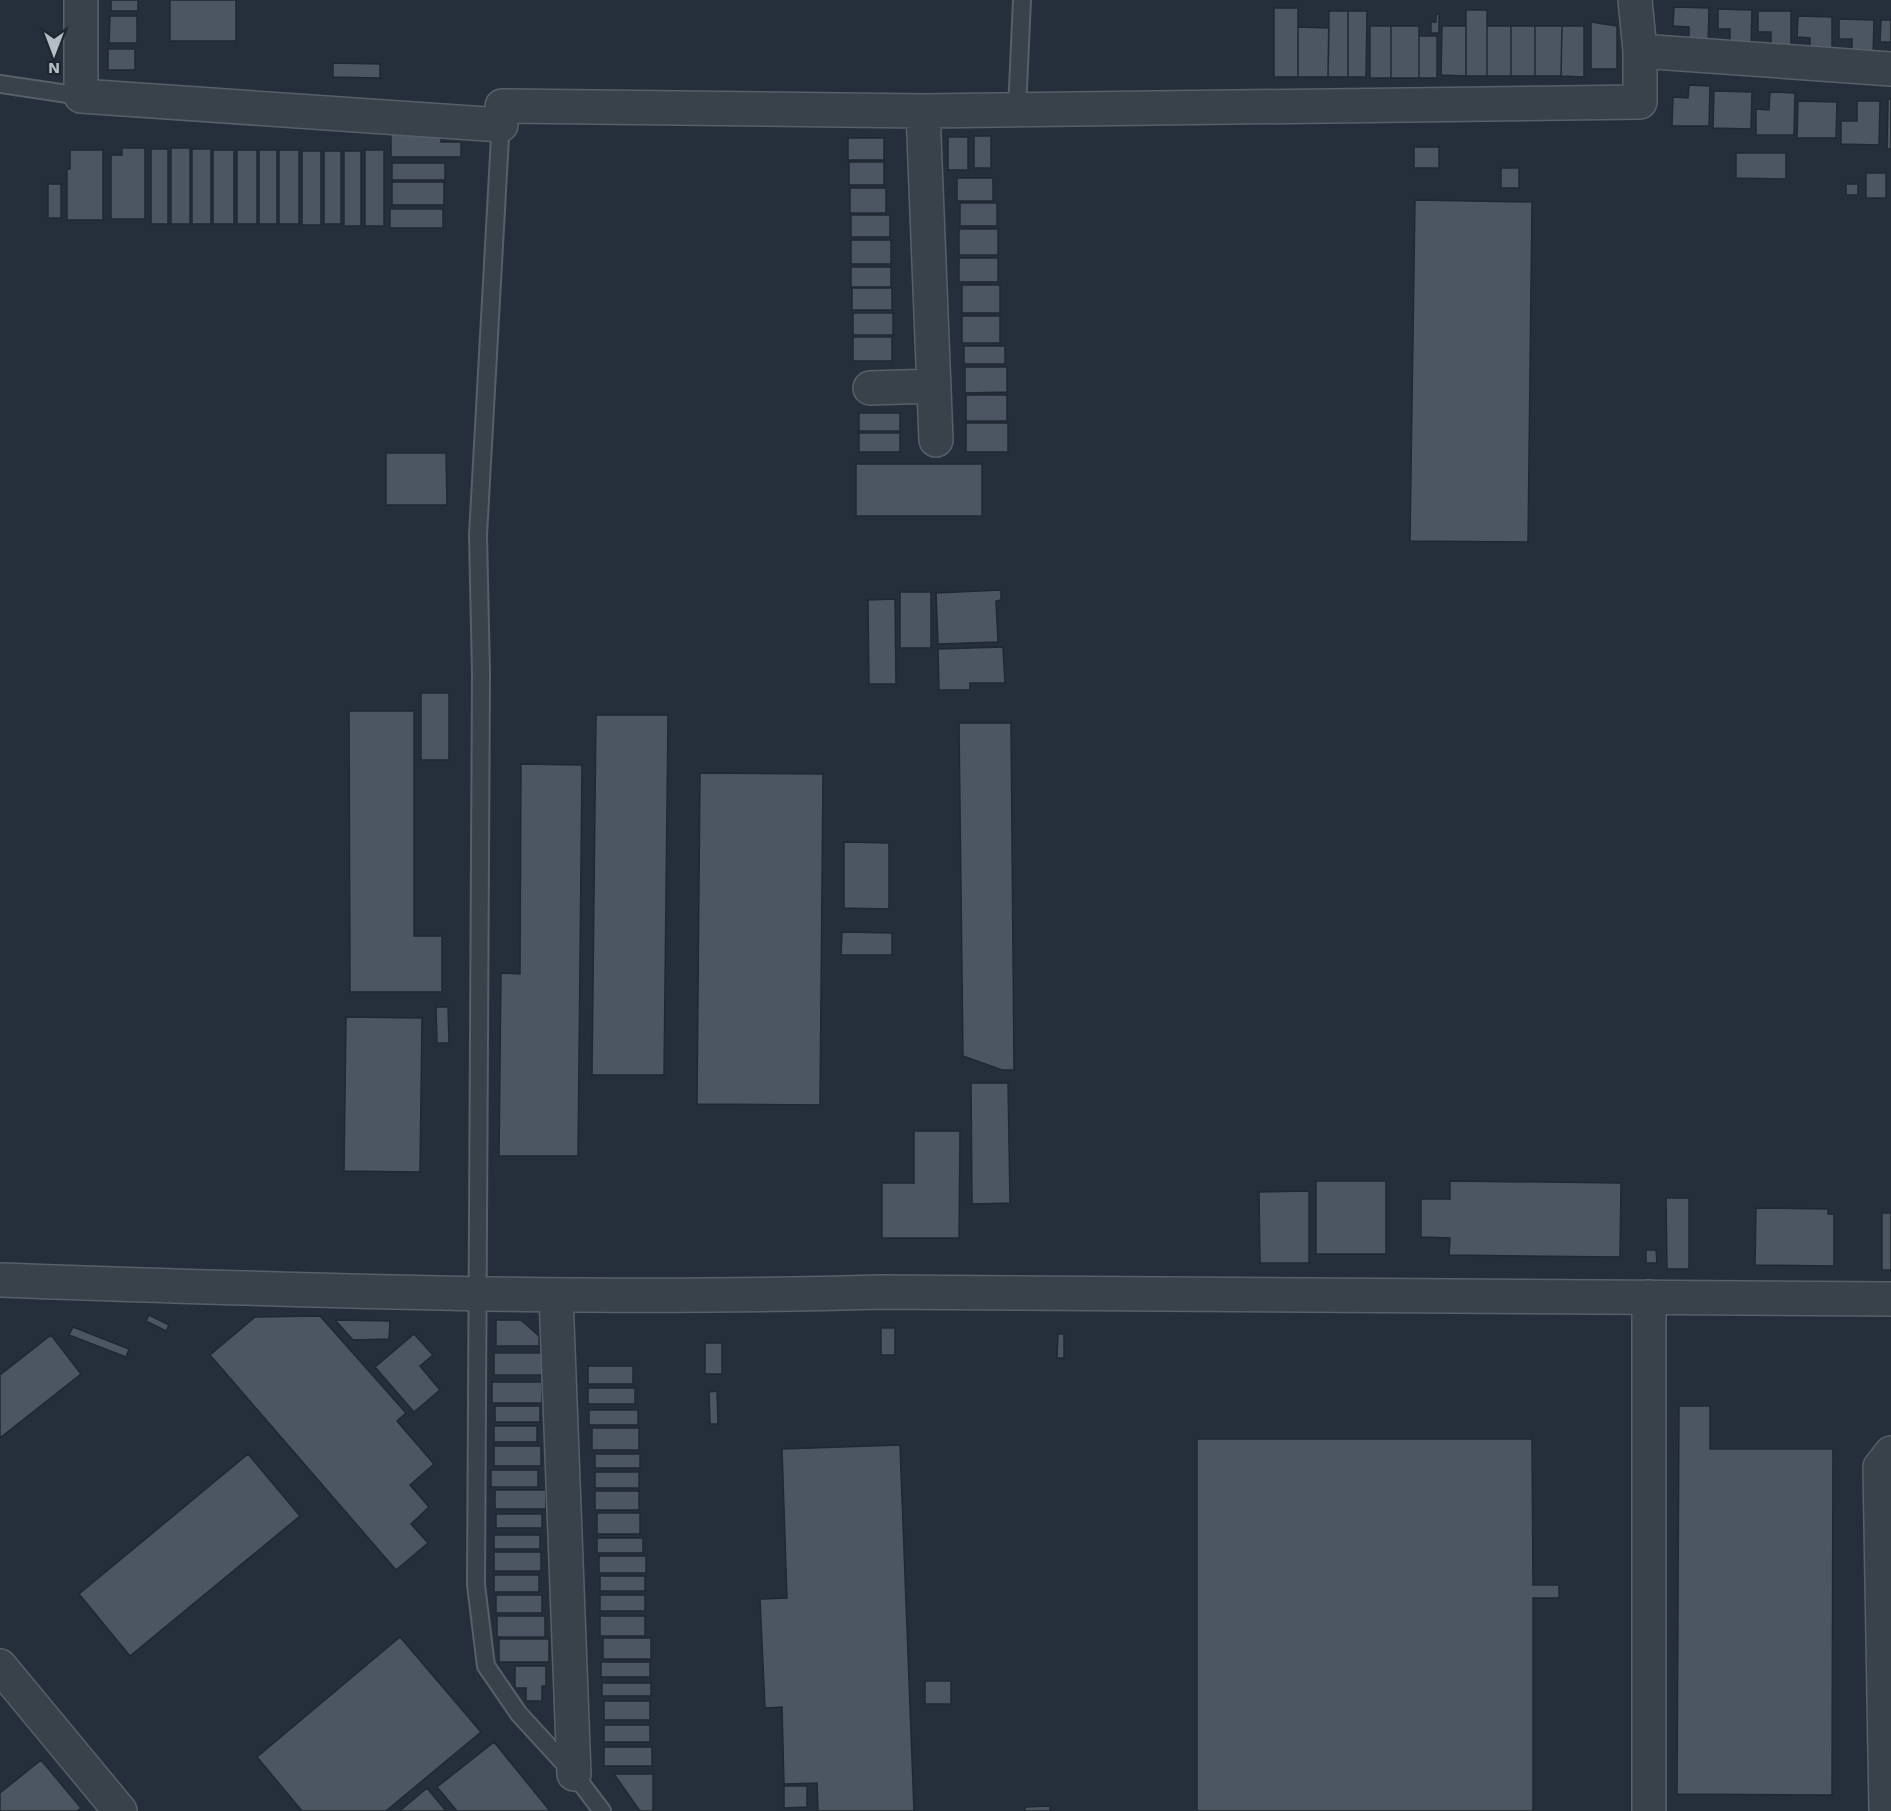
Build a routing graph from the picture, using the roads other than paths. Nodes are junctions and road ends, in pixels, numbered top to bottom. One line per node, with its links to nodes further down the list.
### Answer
1 (81, 0): 7 (street)
2 (1022, 0): 8 (lane)
3 (1635, 0): 4 (street)
4 (1640, 51): 5 (street); 8 (street)
5 (1891, 69)
6 (0, 84): 7 (lane)
7 (81, 96): 10 (street)
8 (1017, 110): 9 (street)
9 (923, 111): 10 (street); 11 (street)
10 (501, 116): 15 (lane)
11 (934, 386): 12 (street); 13 (street)
12 (870, 388)
13 (936, 440)
14 (0, 1280): 15 (street)
15 (479, 1293): 16 (street); 21 (lane)
16 (556, 1295): 17 (street); 21 (street)
17 (1649, 1297): 18 (street); 24 (street)
18 (1891, 1299)
19 (1891, 1453): 25 (street)
20 (0, 1666): 22 (street)
21 (574, 1774): 23 (lane)
22 (120, 1811)
23 (602, 1811)
24 (1649, 1811)
25 (1886, 1811)

